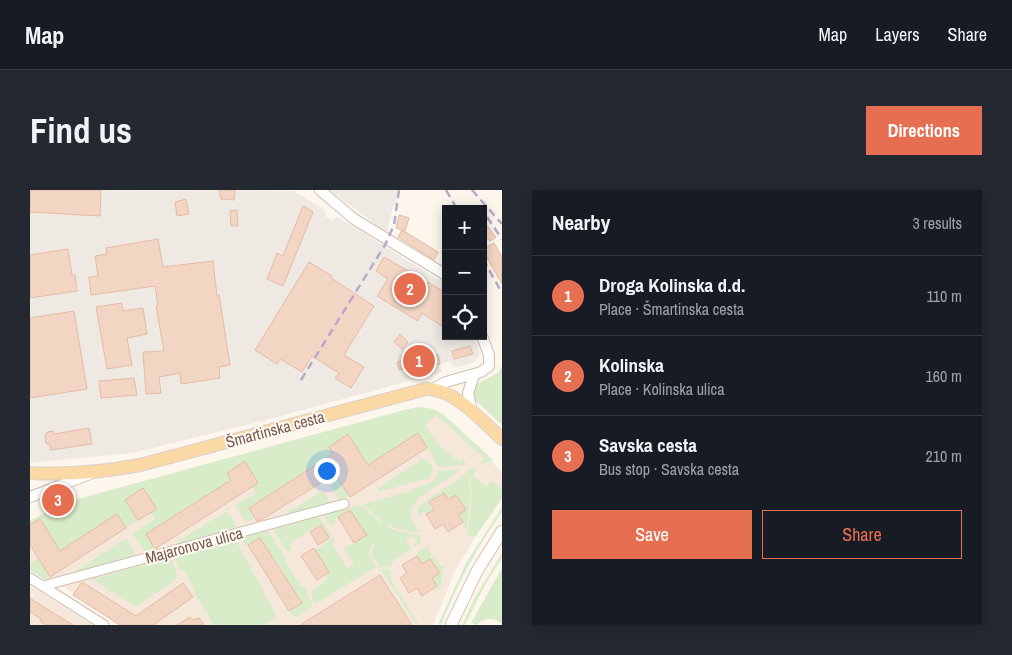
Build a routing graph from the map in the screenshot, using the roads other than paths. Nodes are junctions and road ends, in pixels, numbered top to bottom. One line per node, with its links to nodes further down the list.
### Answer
1 (320, 190): 2 (street)
2 (442, 273)
3 (483, 340): 4 (street)
4 (474, 374): 5 (street); 6 (street)
5 (433, 389): 6 (main road); 9 (main road, Šmartinska cesta)
6 (472, 412): 7 (main road)
7 (502, 439)
8 (30, 473): 9 (main road, Šmartinska cesta)
9 (93, 473): 10 (street)
10 (30, 498)
11 (344, 504): 14 (street, Majaronova ulica)
12 (502, 532): 16 (main road)
13 (30, 578): 14 (street)
14 (43, 586): 15 (street)
15 (104, 625)
16 (451, 625)

